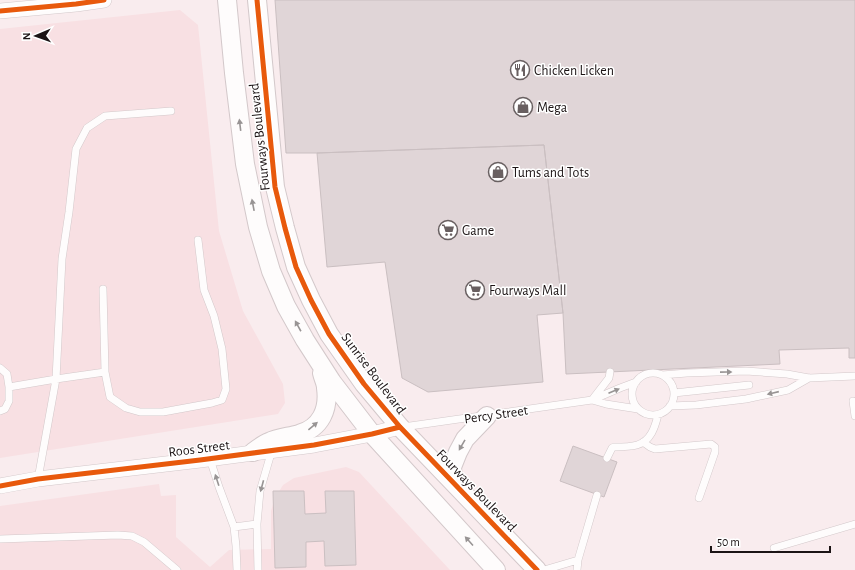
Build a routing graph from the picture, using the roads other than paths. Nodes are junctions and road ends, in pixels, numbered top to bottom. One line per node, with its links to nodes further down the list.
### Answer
1 (104, 0): 4 (street)
2 (227, 0): 9 (street, Fourways Boulevard, one-way to 2)
3 (257, 0): 8 (street, Fourways Boulevard)
4 (0, 11)
5 (170, 111): 16 (lane)
6 (198, 240): 11 (lane)
7 (104, 289): 11 (lane)
8 (329, 334): 29 (street, Sunrise Boulevard)
9 (317, 360): 30 (street, Fourways Boulevard); 33 (street, one-way to 9)
10 (0, 368): 19 (lane)
11 (105, 372): 16 (lane)
12 (610, 372): 21 (lane)
13 (662, 375): 15 (lane, Percy Street, one-way to 15); 17 (lane, Percy Street); 20 (lane)
14 (855, 376): 15 (lane, Percy Street)
15 (809, 378): 23 (lane, Percy Street, one-way to 23)
16 (56, 379): 19 (lane); 36 (lane)
17 (636, 382): 21 (lane, Percy Street, one-way to 17); 24 (lane)
18 (749, 386): 20 (lane)
19 (9, 387): 25 (lane)
20 (674, 393): 23 (lane)
21 (592, 400): 24 (lane, Percy Street); 27 (lane, Percy Street)
22 (853, 401): 28 (lane)
23 (670, 406): 26 (lane)
24 (638, 409): 26 (lane, Percy Street)
25 (0, 411)
26 (658, 415): 31 (lane)
27 (487, 416): 29 (lane, Percy Street); 37 (street, one-way to 37)
28 (855, 416)
29 (400, 427): 30 (street, Roos Street); 37 (street, Fourways Boulevard)
30 (372, 434): 32 (street, Roos Street); 50 (street, Fourways Boulevard, one-way to 30)
31 (643, 442): 34 (lane); 40 (lane)
32 (272, 450): 33 (street, Roos Street); 41 (lane, one-way to 41)
33 (253, 452): 35 (street, Roos Street)
34 (607, 458)
35 (210, 459): 36 (street, Roos Street); 43 (lane, one-way to 35)
36 (38, 479): 38 (street, Roos Street)
37 (453, 482): 51 (street, Fourways Boulevard)
38 (0, 486)
39 (597, 495): 46 (lane)
40 (699, 498)
41 (257, 524): 43 (lane); 49 (lane)
42 (855, 524): 45 (lane)
43 (234, 527): 48 (lane)
44 (0, 539): 47 (lane)
45 (774, 548)
46 (578, 560): 52 (lane); 53 (lane)
47 (177, 570)
48 (237, 570)
49 (258, 570)
50 (496, 570)
51 (537, 570)
52 (544, 570)
53 (577, 570)

